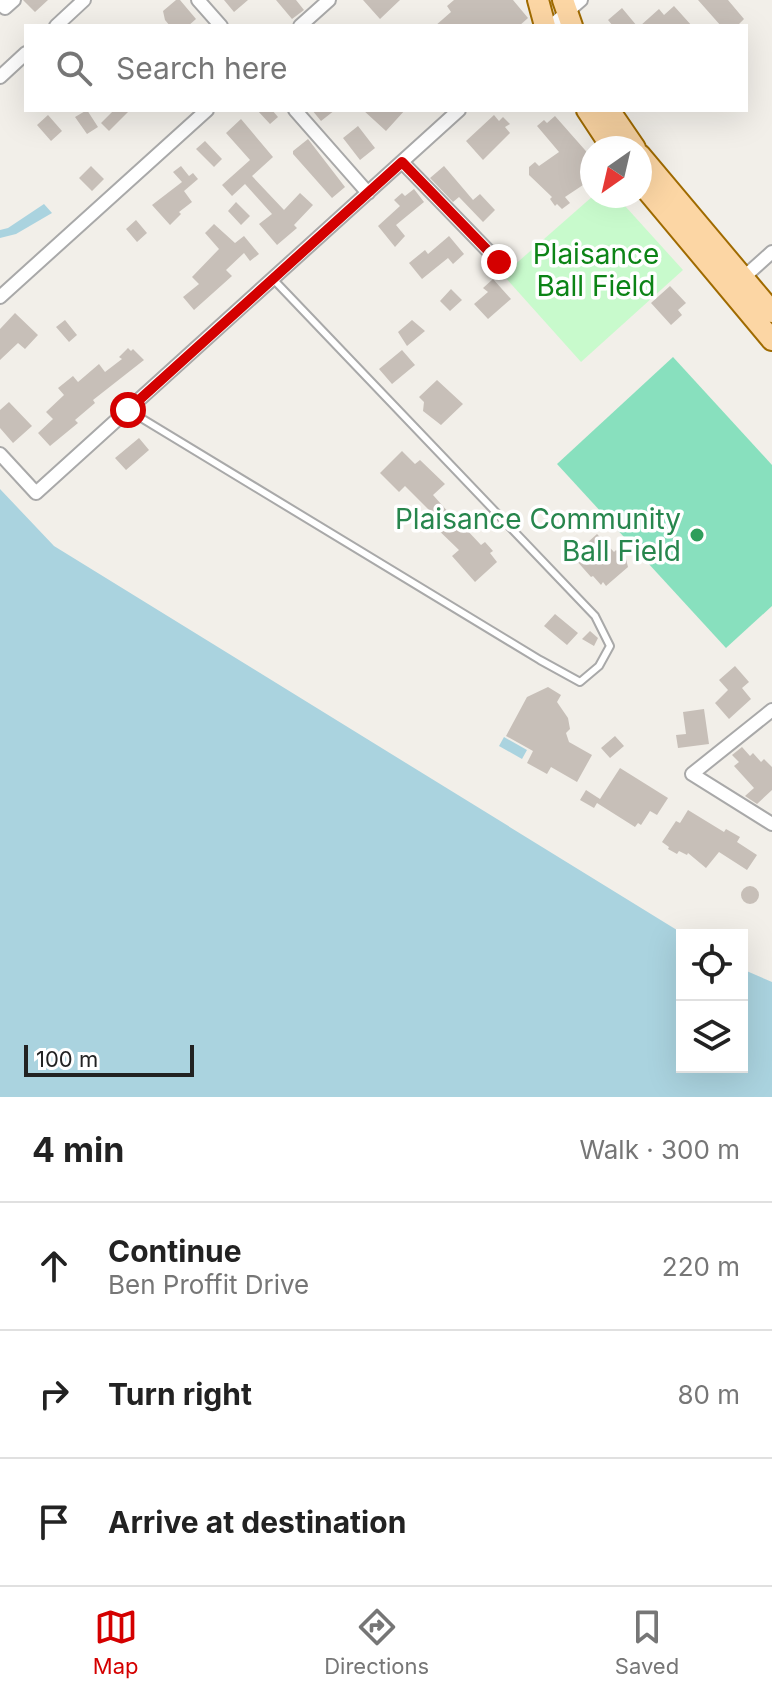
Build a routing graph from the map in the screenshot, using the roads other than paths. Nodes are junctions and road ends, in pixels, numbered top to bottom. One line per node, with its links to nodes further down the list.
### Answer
1 (84, 0): 5 (street)
2 (198, 0): 6 (street)
3 (329, 0): 7 (street)
4 (538, 0): 8 (main road)
5 (58, 24)
6 (219, 24)
7 (302, 24)
8 (544, 24)
9 (24, 55): 10 (street)
10 (0, 77)
11 (205, 112): 26 (street)
12 (297, 112): 20 (street)
13 (457, 112): 18 (street)
14 (588, 112): 16 (main road)
15 (610, 112): 17 (main road)
16 (604, 136)
17 (627, 136)
18 (402, 162): 20 (street); 23 (street)
19 (652, 169): 24 (main road)
20 (368, 193): 25 (street)
21 (652, 196): 28 (main road)
22 (772, 252): 24 (street)
23 (499, 262)
24 (743, 278): 27 (main road)
25 (273, 279): 29 (street); 29 (lane)
26 (0, 297)
27 (772, 312)
28 (772, 340)
29 (128, 410): 30 (street)
30 (0, 454)
31 (772, 710): 32 (street)
32 (772, 824)

